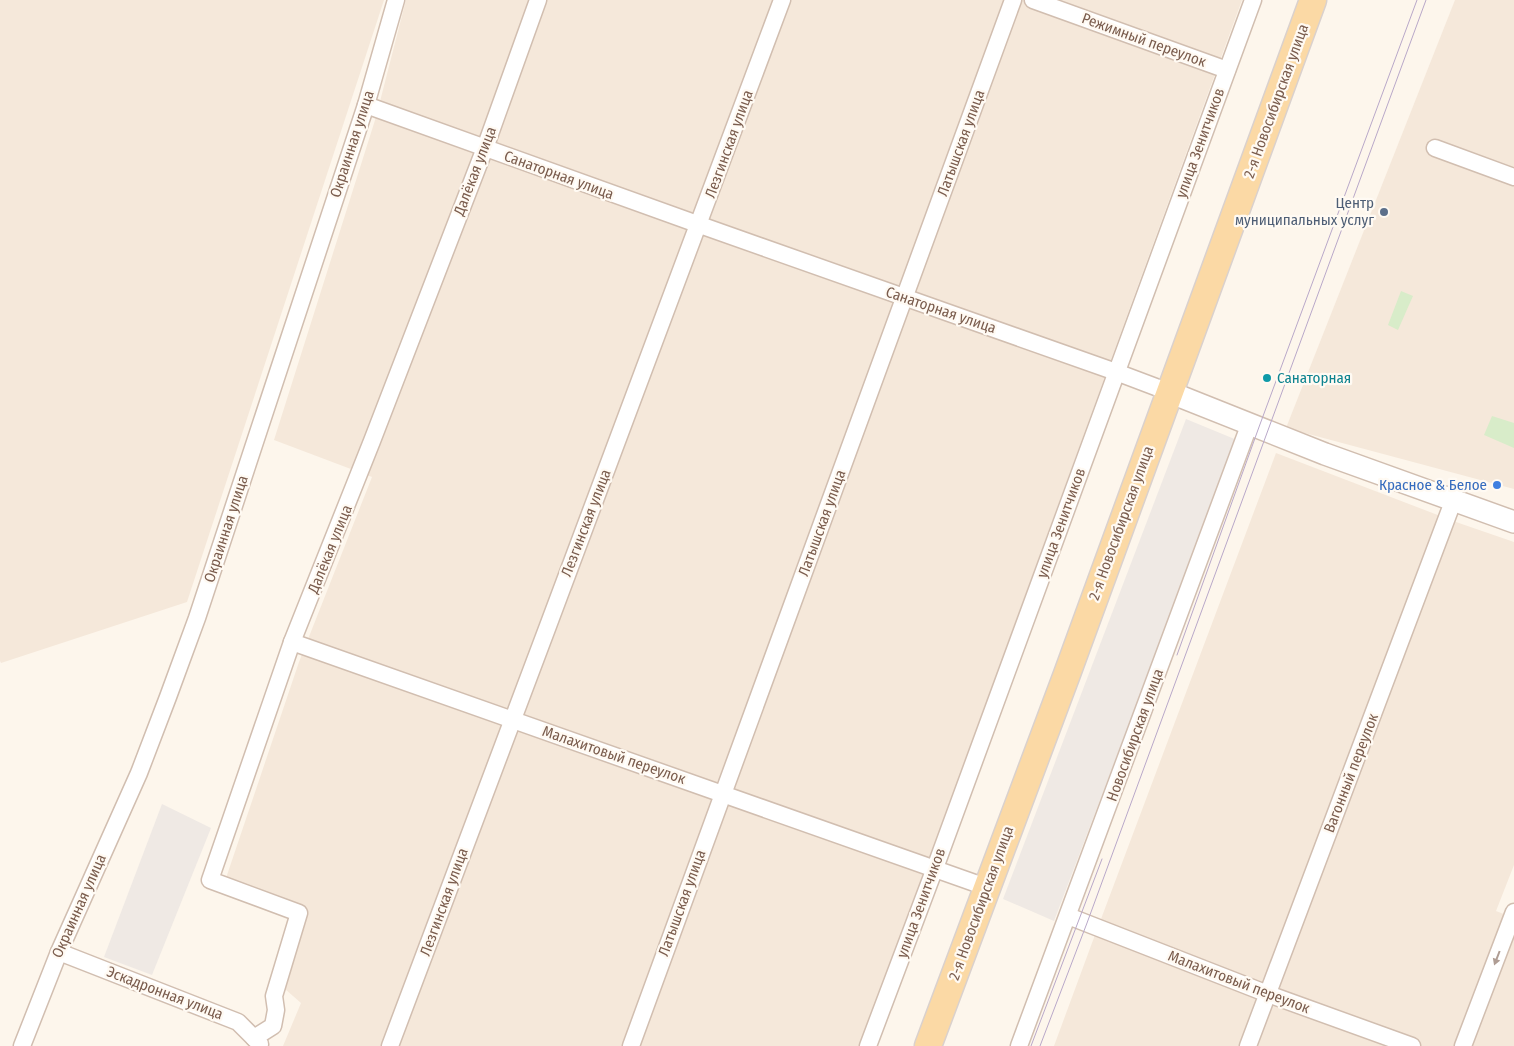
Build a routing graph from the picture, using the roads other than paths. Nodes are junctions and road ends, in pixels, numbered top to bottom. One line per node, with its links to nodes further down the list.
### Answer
1 (396, 0): 9 (street, Окраинная улица)
2 (538, 0): 10 (street, Далёкая улица)
3 (782, 0): 13 (street, Лезгинская улица)
4 (1013, 0): 14 (street, Латышская улица)
5 (1032, 0): 8 (street, Режимный переулок)
6 (1253, 0): 8 (street, улица Зенитчиков)
7 (1313, 0): 16 (main road, 2-я Новосибирская улица)
8 (1227, 70): 15 (street, улица Зенитчиков)
9 (366, 105): 10 (street, Санаторная улица); 27 (street, Окраинная улица)
10 (485, 148): 13 (street, Санаторная улица); 20 (street, Далёкая улица)
11 (1435, 148): 12 (street)
12 (1514, 177)
13 (700, 225): 14 (street, Санаторная улица); 21 (street, Лезгинская улица)
14 (905, 297): 15 (street, Санаторная улица); 22 (street, Латышская улица)
15 (1116, 372): 16 (street, Санаторная улица); 23 (street, улица Зенитчиков)
16 (1169, 392): 17 (street, Санаторная улица); 24 (main road, 2-я Новосибирская улица)
17 (1250, 424): 18 (street, Санаторная улица); 26 (street, Новосибирская улица)
18 (1454, 499): 19 (street, Санаторная улица); 28 (street, Вагонный переулок)
19 (1514, 522)
20 (292, 642): 21 (street, Малахитовый переулок); 29 (street, Далёкая улица)
21 (512, 719): 22 (street, Малахитовый переулок); 31 (street, Лезгинская улица)
22 (722, 793): 23 (street, Малахитовый переулок); 32 (street, Латышская улица)
23 (935, 868): 24 (street, Малахитовый переулок); 33 (street, улица Зенитчиков)
24 (986, 887): 34 (main road, 2-я Новосибирская улица)
25 (1514, 912): 38 (street, one-way to 38)
26 (1068, 916): 28 (street, Малахитовый переулок); 35 (street, Новосибирская улица)
27 (59, 952): 29 (street, Эскадронная улица); 30 (street, Окраинная улица)
28 (1268, 994): 36 (street, Вагонный переулок); 37 (street, Малахитовый переулок)
29 (258, 1042)
30 (22, 1046)
31 (390, 1046)
32 (630, 1046)
33 (868, 1046)
34 (928, 1046)
35 (1019, 1046)
36 (1248, 1046)
37 (1412, 1046)
38 (1463, 1046)

